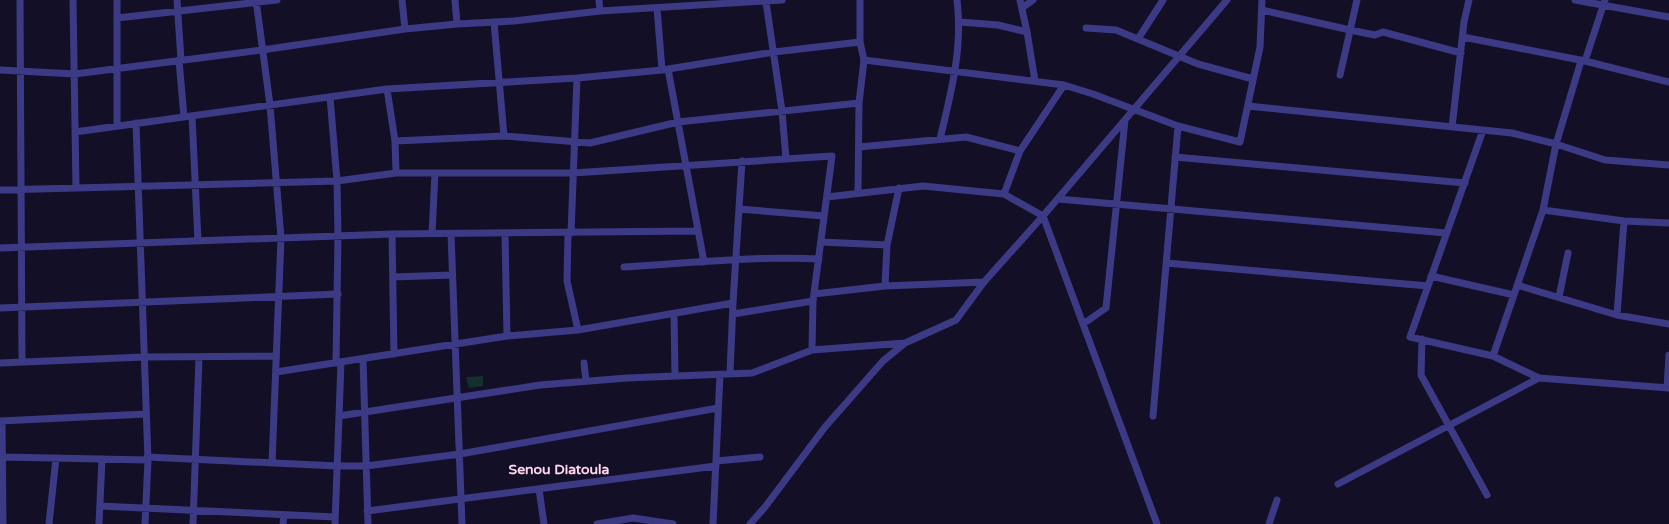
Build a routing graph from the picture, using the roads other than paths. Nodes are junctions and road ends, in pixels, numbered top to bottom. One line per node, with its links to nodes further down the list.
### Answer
1 (20, 0): 50 (street)
2 (73, 0): 52 (street)
3 (117, 0): 29 (street)
4 (177, 0): 27 (street)
5 (277, 0): 20 (street)
6 (402, 0): 34 (street)
7 (455, 0): 32 (street)
8 (599, 0): 26 (street)
9 (782, 0): 21 (street)
10 (860, 0): 39 (street)
11 (957, 0): 31 (street)
12 (1020, 0): 24 (street)
13 (1033, 0): 24 (street)
14 (1163, 0): 38 (street)
15 (1227, 0): 43 (street)
16 (1262, 0): 25 (street)
17 (1356, 0): 35 (street)
18 (1469, 0): 37 (street)
19 (1576, 0): 22 (street)
20 (256, 1): 27 (street); 40 (street)
21 (766, 2): 23 (street); 41 (street)
22 (1604, 3): 28 (street); 46 (street)
23 (657, 8): 26 (street); 49 (street)
24 (1022, 8): 36 (street)
25 (1262, 10): 35 (street); 55 (street)
26 (600, 11): 30 (street)
27 (177, 12): 29 (street); 44 (street)
28 (1669, 17)
29 (117, 18): 47 (street)
30 (494, 22): 32 (street); 57 (street)
31 (960, 22): 36 (street); 51 (street)
32 (457, 24): 34 (street)
33 (1086, 28): 38 (street)
34 (405, 29): 40 (street)
35 (1350, 30): 42 (street); 53 (street)
36 (1027, 32): 56 (street)
37 (1463, 37): 42 (street); 46 (street)
38 (1138, 39): 43 (street)
39 (860, 42): 41 (street); 45 (street)
40 (262, 50): 44 (street); 63 (street)
41 (774, 52): 49 (street); 66 (street)
42 (1461, 53): 74 (street)
43 (1179, 56): 55 (street); 65 (street)
44 (180, 60): 47 (street); 68 (street)
45 (864, 60): 51 (street); 62 (street)
46 (1583, 61): 58 (street); 81 (street)
47 (117, 68): 52 (street); 72 (street)
48 (0, 70): 50 (street)
49 (665, 70): 54 (street); 70 (street)
50 (22, 71): 52 (street); 100 (street)
51 (956, 72): 56 (street); 78 (street)
52 (74, 74): 76 (street)
53 (1340, 75)
54 (576, 78): 57 (street); 80 (street)
55 (1253, 79): 64 (street)
56 (1035, 81): 59 (street)
57 (499, 82): 60 (street); 77 (street)
58 (1669, 82)
59 (1064, 86): 65 (street); 83 (street)
60 (387, 89): 61 (street); 79 (street)
61 (330, 97): 63 (street); 92 (street)
62 (859, 104): 66 (street); 82 (street)
63 (270, 105): 67 (street); 94 (street)
64 (1248, 106): 73 (street); 74 (street)
65 (1133, 110): 69 (street); 73 (street)
66 (782, 111): 70 (street); 85 (street)
67 (192, 116): 68 (street); 95 (street)
68 (184, 117): 71 (street)
69 (1125, 120): 104 (street); 105 (street)
70 (678, 122): 80 (street); 87 (street)
71 (136, 123): 72 (street); 96 (street)
72 (117, 126): 76 (street)
73 (1178, 126): 84 (street)
74 (1452, 127): 75 (street)
75 (1483, 130): 81 (street); 93 (street)
76 (75, 132): 97 (street)
77 (504, 136): 79 (street); 80 (street)
78 (940, 140): 82 (street); 83 (street)
79 (395, 141): 89 (street)
80 (574, 143): 91 (street)
81 (1556, 144): 88 (street); 108 (street)
82 (858, 147): 101 (street)
83 (1020, 151): 102 (street)
84 (1175, 157): 93 (street); 107 (street)
85 (786, 159): 86 (street); 103 (street)
86 (742, 161): 87 (street); 106 (street)
87 (686, 165): 91 (street); 113 (street)
88 (1669, 165)
89 (396, 173): 90 (street); 92 (street)
90 (435, 173): 91 (street); 118 (street)
91 (573, 173): 115 (street)
92 (337, 181): 94 (street); 120 (street)
93 (1464, 182): 116 (street)
94 (277, 183): 95 (street); 121 (street)
95 (196, 185): 96 (street); 122 (street)
96 (138, 187): 97 (street); 124 (street)
97 (76, 188): 100 (street)
98 (899, 188): 101 (street); 102 (street); 125 (street)
99 (0, 190): 100 (street)
100 (22, 190): 127 (street)
101 (858, 193): 103 (street)
102 (1004, 194): 110 (street)
103 (827, 197): 109 (street)
104 (1058, 199): 105 (street); 110 (street)
105 (1116, 204): 107 (street); 153 (street)
106 (739, 209): 109 (street); 130 (street)
107 (1171, 209): 116 (street); 132 (street)
108 (1543, 210): 111 (street); 138 (street)
109 (824, 216): 123 (street)
110 (1043, 216): 137 (street); 153 (street)
111 (1624, 221): 112 (street); 152 (street)
112 (1669, 223)
113 (698, 231): 115 (street); 131 (street)
114 (505, 233): 115 (street); 119 (street); 156 (street)
115 (569, 233): 155 (street)
116 (1446, 233): 135 (street)
117 (392, 234): 118 (street); 120 (street); 136 (street)
118 (432, 234): 119 (street)
119 (450, 234): 134 (street)
120 (338, 236): 121 (street); 141 (street)
121 (281, 238): 122 (street); 143 (street)
122 (198, 241): 124 (street)
123 (821, 242): 125 (street); 129 (street)
124 (140, 243): 127 (street); 146 (street)
125 (887, 245): 139 (street)
126 (0, 248): 127 (street)
127 (22, 248): 148 (street)
128 (1568, 253): 145 (street)
129 (819, 259): 130 (street); 144 (street)
130 (736, 260): 131 (street); 147 (street)
131 (704, 262): 133 (street)
132 (1166, 263): 140 (street); 184 (street)
133 (624, 267)
134 (452, 275): 136 (street); 159 (street)
135 (1431, 276): 140 (street); 142 (street)
136 (393, 277): 161 (street)
137 (984, 282): 139 (street); 158 (street)
138 (1517, 285): 142 (street); 145 (street)
139 (885, 286): 144 (street)
140 (1428, 286): 157 (street)
141 (338, 294): 143 (street); 169 (street)
142 (1514, 295): 164 (street)
143 (279, 297): 146 (street); 163 (street)
144 (814, 298): 151 (street); 160 (street)
145 (1559, 298): 152 (street)
146 (142, 302): 148 (street); 165 (street)
147 (733, 303): 150 (street); 151 (street)
148 (22, 307): 149 (street); 168 (street)
149 (0, 308)
150 (674, 314): 155 (street); 175 (street)
151 (733, 314): 173 (street)
152 (1617, 315): 154 (street)
153 (1083, 324): 224 (street)
154 (1669, 324)
155 (578, 330): 156 (street)
156 (507, 336): 159 (street)
157 (1422, 339): 164 (street); 186 (street)
158 (905, 343): 160 (street); 223 (street)
159 (455, 344): 161 (street); 179 (street)
160 (812, 350): 173 (street)
161 (394, 354): 167 (street)
162 (1669, 355): 178 (street)
163 (276, 356): 166 (street); 172 (street)
164 (1493, 356): 176 (street)
165 (144, 357): 166 (street); 168 (street); 182 (street)
166 (199, 357): 193 (street)
167 (363, 359): 169 (street); 181 (street)
168 (22, 362): 170 (street)
169 (338, 362): 172 (street); 183 (street)
170 (0, 363)
171 (584, 363): 177 (street)
172 (276, 372): 194 (street)
173 (730, 373): 174 (street)
174 (720, 374): 175 (street); 180 (street)
175 (675, 376): 177 (street)
176 (1539, 378): 178 (street); 186 (street)
177 (586, 382): 179 (street)
178 (1668, 388)
179 (457, 398): 181 (street); 187 (street)
180 (718, 408): 187 (street); 195 (street)
181 (365, 412): 183 (street); 197 (street)
182 (146, 414): 185 (street); 192 (street)
183 (339, 416): 196 (street)
184 (1153, 416)
185 (1, 421): 190 (street)
186 (1449, 425): 198 (street); 201 (street)
187 (460, 454): 197 (street); 202 (street)
188 (760, 457): 195 (street)
189 (56, 458): 190 (street); 191 (street); 212 (street)
190 (1, 459): 200 (street)
191 (102, 459): 192 (street); 204 (street)
192 (148, 459): 193 (street); 205 (street)
193 (196, 459): 194 (street); 206 (street)
194 (272, 463): 196 (street)
195 (716, 463): 199 (street); 222 (street)
196 (337, 466): 197 (street); 209 (street)
197 (366, 466): 207 (street)
198 (1338, 484)
199 (539, 489): 202 (street); 219 (street)
200 (1, 490): 211 (street)
201 (1487, 496)
202 (461, 499): 207 (street); 218 (street)
203 (1277, 500): 225 (street)
204 (100, 506): 205 (street); 213 (street)
205 (146, 508): 206 (street); 214 (street)
206 (194, 510): 208 (street); 215 (street)
207 (367, 511): 217 (street)
208 (284, 514): 209 (street); 216 (street)
209 (335, 520)
210 (652, 522): 220 (street); 221 (street)
211 (4, 524)
212 (49, 524)
213 (99, 524)
214 (145, 524)
215 (193, 524)
216 (283, 524)
217 (368, 524)
218 (462, 524)
219 (544, 524)
220 (597, 524)
221 (673, 524)
222 (714, 524)
223 (750, 524)
224 (1157, 524)
225 (1269, 524)

